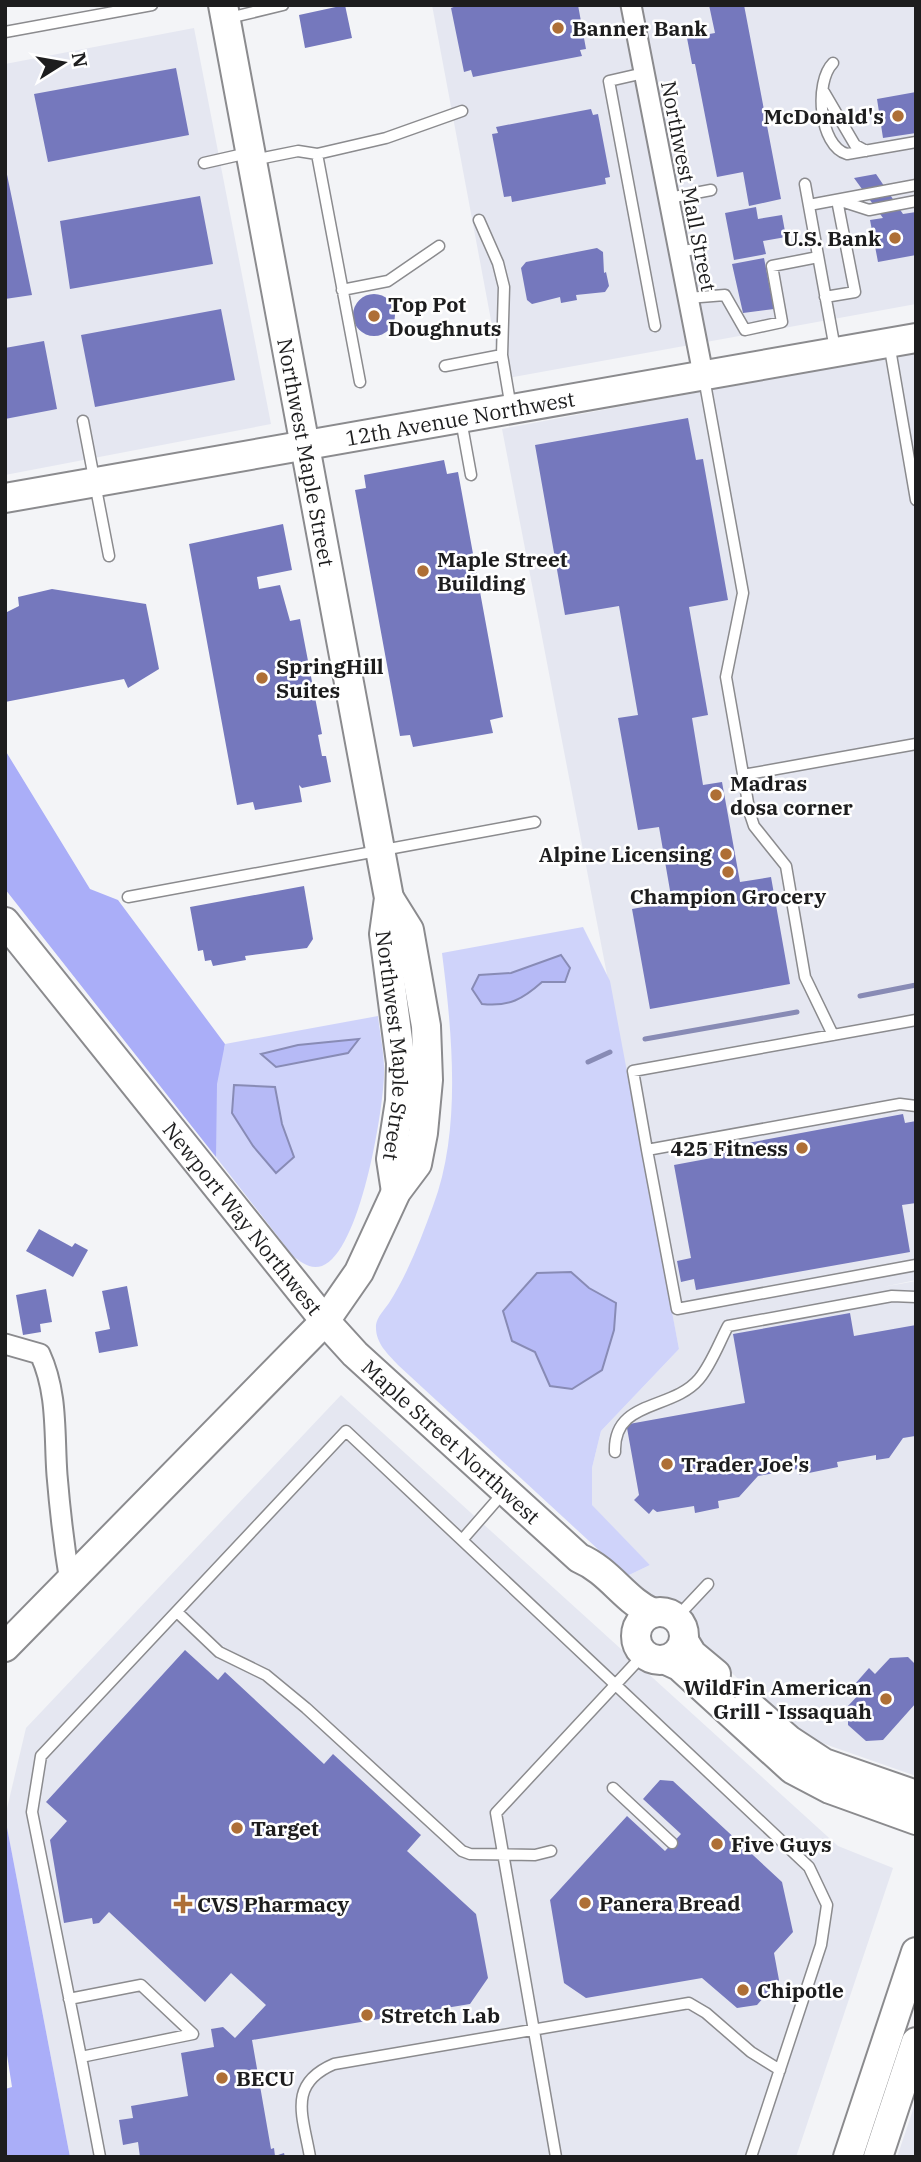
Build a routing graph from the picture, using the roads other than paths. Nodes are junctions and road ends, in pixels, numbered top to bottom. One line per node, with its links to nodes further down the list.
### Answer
1 (152, 5): 4 (lane)
2 (283, 5): 5 (lane)
3 (631, 5): 8 (street, Northwest Mall Street)
4 (113, 9): 6 (lane)
5 (225, 12): 14 (street, Northwest Maple Street)
6 (5, 32)
7 (833, 63): 9 (lane)
8 (644, 73): 19 (street, Northwest Mall Street); 31 (lane)
9 (822, 89): 12 (lane); 12 (lane)
10 (461, 111): 13 (lane)
11 (916, 142): 12 (lane)
12 (866, 151)
13 (317, 153): 14 (lane); 28 (lane)
14 (252, 156): 15 (lane); 41 (street, Northwest Maple Street)
15 (204, 163)
16 (805, 184): 22 (lane)
17 (916, 185): 20 (lane)
18 (711, 190): 19 (lane)
19 (669, 198): 26 (street, Northwest Mall Street)
20 (837, 200): 21 (lane); 22 (lane); 29 (lane)
21 (916, 201)
22 (809, 205): 27 (lane)
23 (479, 220): 34 (lane)
24 (439, 246): 28 (lane)
25 (699, 248): 26 (lane)
26 (679, 252): 30 (street, Northwest Mall Street)
27 (818, 257): 29 (lane); 30 (lane)
28 (342, 290): 37 (lane)
29 (825, 297): 33 (lane)
30 (688, 298): 36 (street, Northwest Mall Street)
31 (655, 326)
32 (902, 340): 33 (street, 12th Avenue Northwest); 45 (lane)
33 (835, 352): 36 (street, 12th Avenue Northwest)
34 (502, 355): 35 (lane); 38 (lane)
35 (445, 366)
36 (703, 374): 38 (street, 12th Avenue Northwest); 48 (lane)
37 (360, 382)
38 (511, 408): 39 (street, 12th Avenue Northwest)
39 (461, 417): 41 (street, 12th Avenue Northwest); 42 (lane)
40 (83, 421): 43 (lane)
41 (307, 444): 43 (street, 12th Avenue Northwest); 50 (street, Northwest Maple Street)
42 (471, 475)
43 (95, 482): 44 (street, 12th Avenue Northwest); 46 (lane)
44 (5, 498)
45 (916, 500)
46 (109, 556)
47 (916, 744): 48 (lane)
48 (743, 775): 54 (lane)
49 (535, 822): 50 (lane)
50 (380, 849): 51 (lane); 59 (street, Northwest Maple Street)
51 (128, 897)
52 (5, 922): 59 (street, Newport Way Northwest)
53 (916, 1020): 54 (lane)
54 (833, 1035): 56 (lane)
55 (916, 1107): 56 (lane)
56 (647, 1150): 57 (lane)
57 (916, 1265)
58 (916, 1297): 61 (lane)
59 (325, 1321): 62 (street, Maple Street Northwest); 64 (street, Newport Way Northwest)
60 (5, 1344): 64 (street)
61 (615, 1452)
62 (505, 1491): 63 (lane); 67 (street, Maple Street Northwest)
63 (462, 1540): 66 (lane); 69 (lane)
64 (70, 1582): 68 (street, Newport Way Northwest)
65 (708, 1584): 67 (lane)
66 (177, 1612): 75 (lane); 77 (lane)
67 (660, 1636): 69 (lane); 71 (street, Maple Street Northwest); 72 (street, Maple Street Northwest)
68 (5, 1647)
69 (615, 1685): 75 (lane); 81 (lane)
70 (613, 1788): 73 (lane)
71 (916, 1795)
72 (916, 1820)
73 (672, 1843)
74 (551, 1851): 75 (lane)
75 (503, 1855): 78 (lane)
76 (916, 1952): 86 (street)
77 (69, 1999): 80 (lane); 80 (lane)
78 (534, 2031): 81 (lane); 83 (lane); 84 (lane)
79 (916, 2042): 87 (street)
80 (81, 2057): 82 (lane)
81 (780, 2070): 85 (lane)
82 (100, 2157)
83 (310, 2157)
84 (556, 2157)
85 (751, 2157)
86 (848, 2157)
87 (878, 2157)

